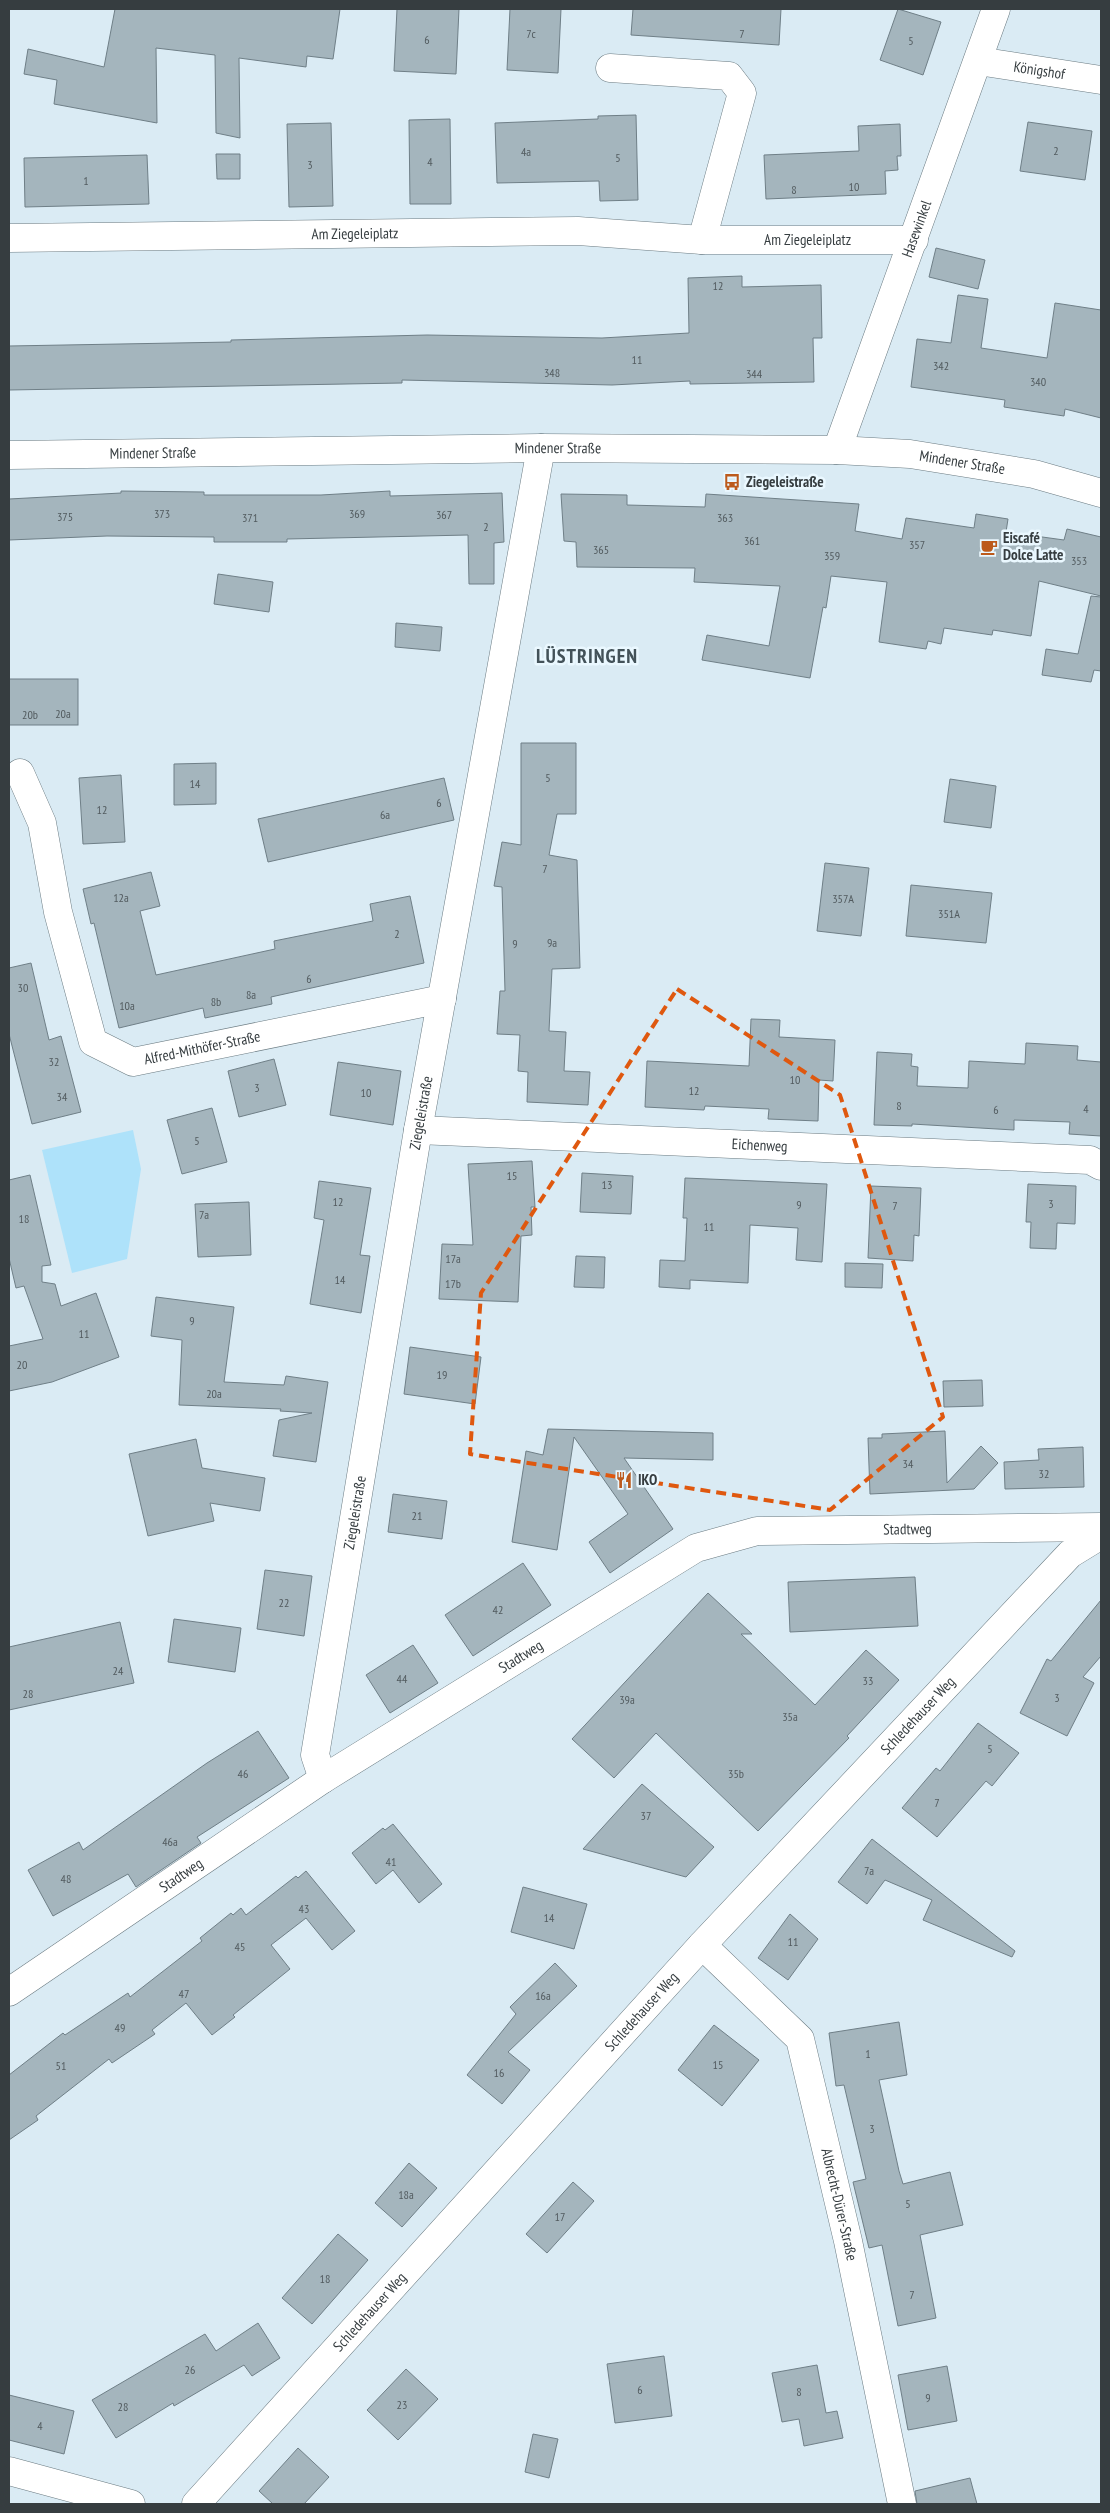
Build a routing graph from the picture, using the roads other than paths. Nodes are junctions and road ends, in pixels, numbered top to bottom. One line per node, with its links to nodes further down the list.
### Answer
1 (996, 9): 2 (street, Hasewinkel)
2 (978, 61): 4 (street, Königshof); 7 (street, Hasewinkel)
3 (610, 68): 6 (street)
4 (1101, 80)
5 (9, 238): 6 (street, Am Ziegeleiplatz)
6 (702, 240): 7 (street, Am Ziegeleiplatz)
7 (914, 240): 9 (street, Hasewinkel)
8 (541, 448): 9 (street, Mindener Straße); 10 (street, Mindener Straße); 13 (street, Ziegeleistraße)
9 (837, 450): 11 (street, Mindener Straße)
10 (9, 455)
11 (1101, 493)
12 (20, 773): 13 (street, Alfred-Mithöfer-Straße)
13 (442, 999): 14 (street, Ziegeleistraße)
14 (418, 1130): 15 (street, Eichenweg); 18 (street, Ziegeleistraße)
15 (1101, 1166)
16 (1101, 1527): 18 (street, Stadtweg)
17 (1101, 1535): 19 (street, Schledehauser Weg)
18 (323, 1778): 20 (street, Stadtweg)
19 (702, 1945): 23 (street, Schledehauser Weg); 24 (street, Albrecht-Dürer-Straße)
20 (9, 1992)
21 (9, 2471): 22 (street)
22 (130, 2504)
23 (196, 2504)
24 (902, 2504)

